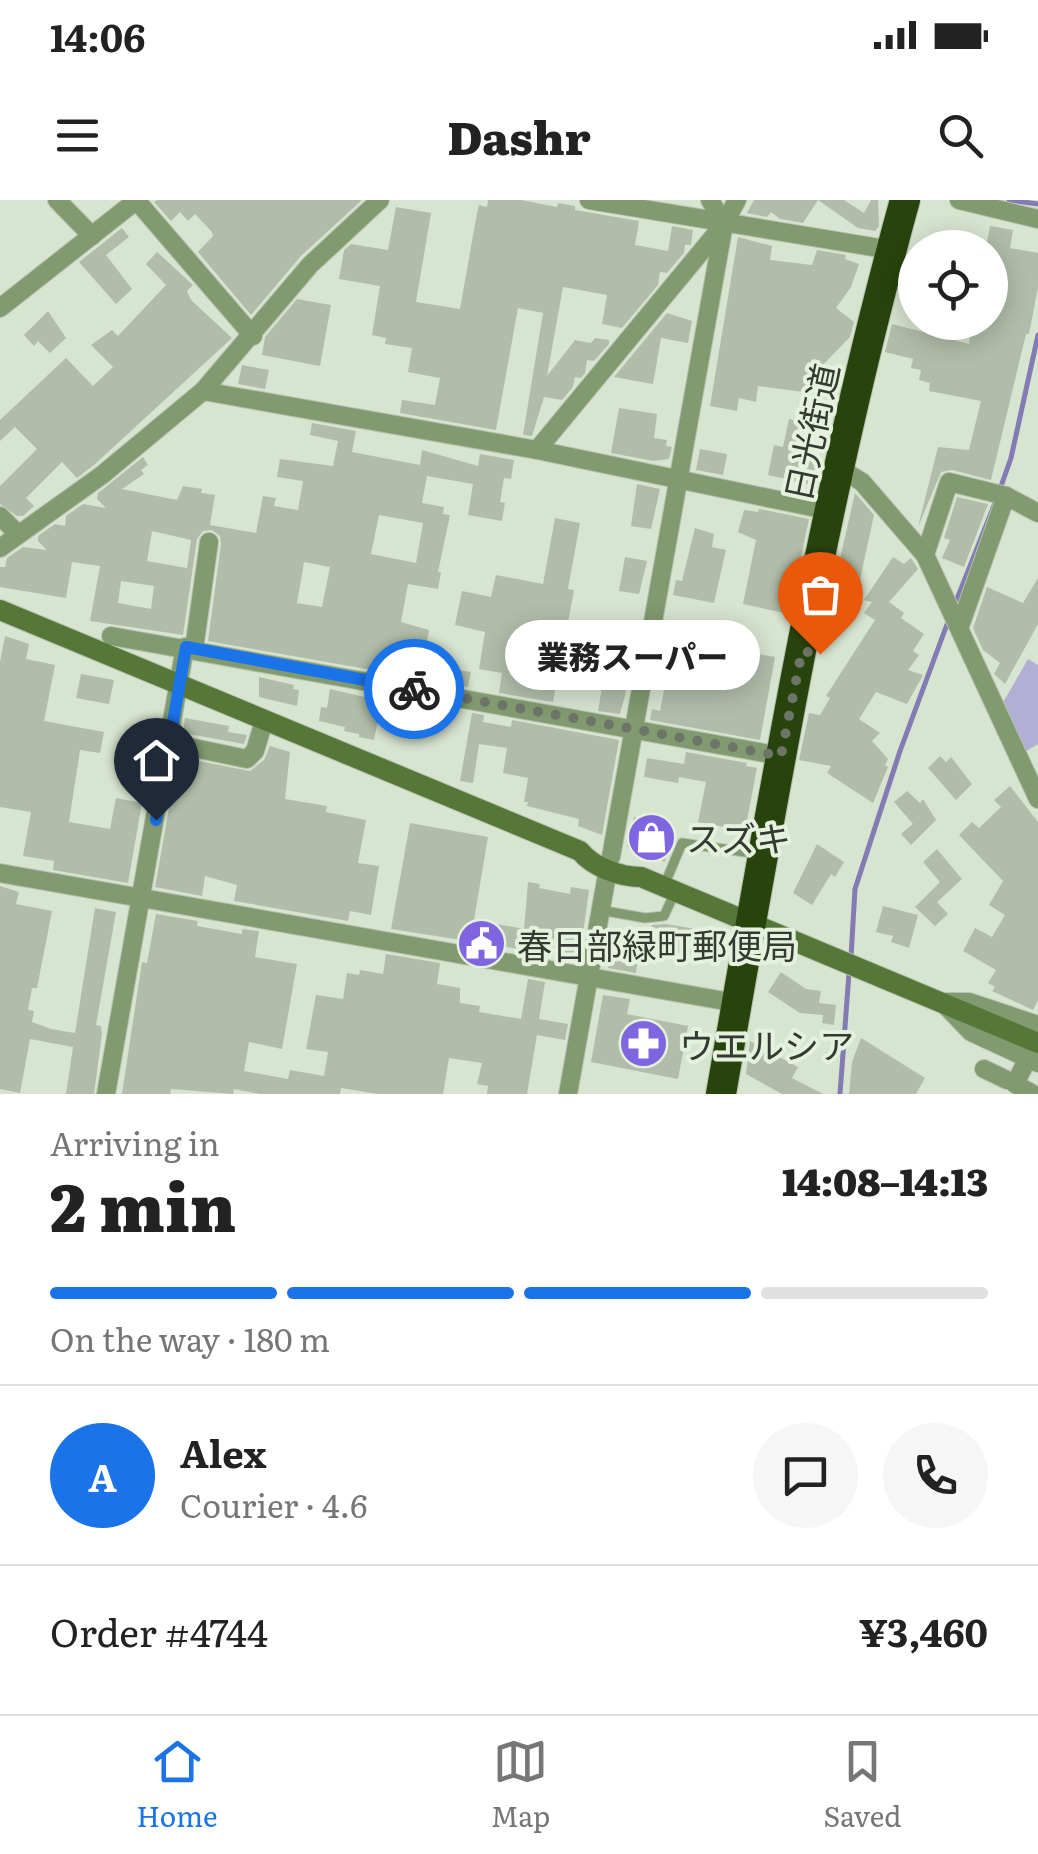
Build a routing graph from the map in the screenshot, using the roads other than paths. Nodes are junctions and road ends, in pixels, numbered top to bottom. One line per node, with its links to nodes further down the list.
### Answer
1 (58, 200): 11 (street)
2 (137, 200): 11 (street); 13 (street)
3 (380, 200): 13 (street)
4 (589, 200): 9 (street)
5 (710, 200): 9 (street)
6 (738, 200): 9 (street)
7 (960, 206): 8 (street)
8 (1038, 219)
9 (724, 224): 10 (street); 15 (street); 17 (street)
10 (900, 226): 16 (highway, 日光街道)
11 (92, 236): 12 (street)
12 (0, 308)
13 (252, 336): 14 (street)
14 (202, 390): 15 (street); 22 (street)
15 (537, 450): 17 (street)
16 (839, 468): 19 (highway, 日光街道); 25 (street)
17 (677, 477): 19 (street); 32 (street)
18 (1000, 494): 20 (street); 25 (street); 27 (street)
19 (831, 511): 34 (highway, 日光街道)
20 (1038, 513)
21 (0, 516): 22 (street)
22 (17, 533): 24 (street)
23 (209, 542): 29 (street)
24 (0, 548)
25 (925, 555): 27 (street)
26 (0, 610): 30 (street)
27 (956, 617): 35 (street)
28 (111, 636): 29 (street)
29 (190, 648): 30 (street); 32 (street)
30 (180, 686): 31 (street); 33 (street)
31 (264, 720): 33 (street); 37 (street)
32 (636, 729): 34 (street); 37 (street)
33 (170, 742): 40 (street)
34 (781, 756): 36 (highway, 日光街道)
35 (1038, 800)
36 (762, 854): 39 (lane); 42 (highway, 日光街道)
37 (610, 863): 39 (street); 41 (street)
38 (0, 874): 40 (street)
39 (669, 889): 41 (lane); 42 (street)
40 (142, 898): 43 (street); 50 (street)
41 (600, 910): 43 (street)
42 (749, 923): 44 (street); 45 (highway, 日光街道)
43 (590, 977): 45 (street); 51 (street)
44 (942, 1002): 46 (street); 47 (street)
45 (736, 1003): 52 (highway, 日光街道)
46 (1038, 1025)
47 (1035, 1055): 49 (street)
48 (984, 1069): 49 (street)
49 (1007, 1086): 53 (street)
50 (106, 1094)
51 (568, 1094)
52 (720, 1094)
53 (1033, 1094)

